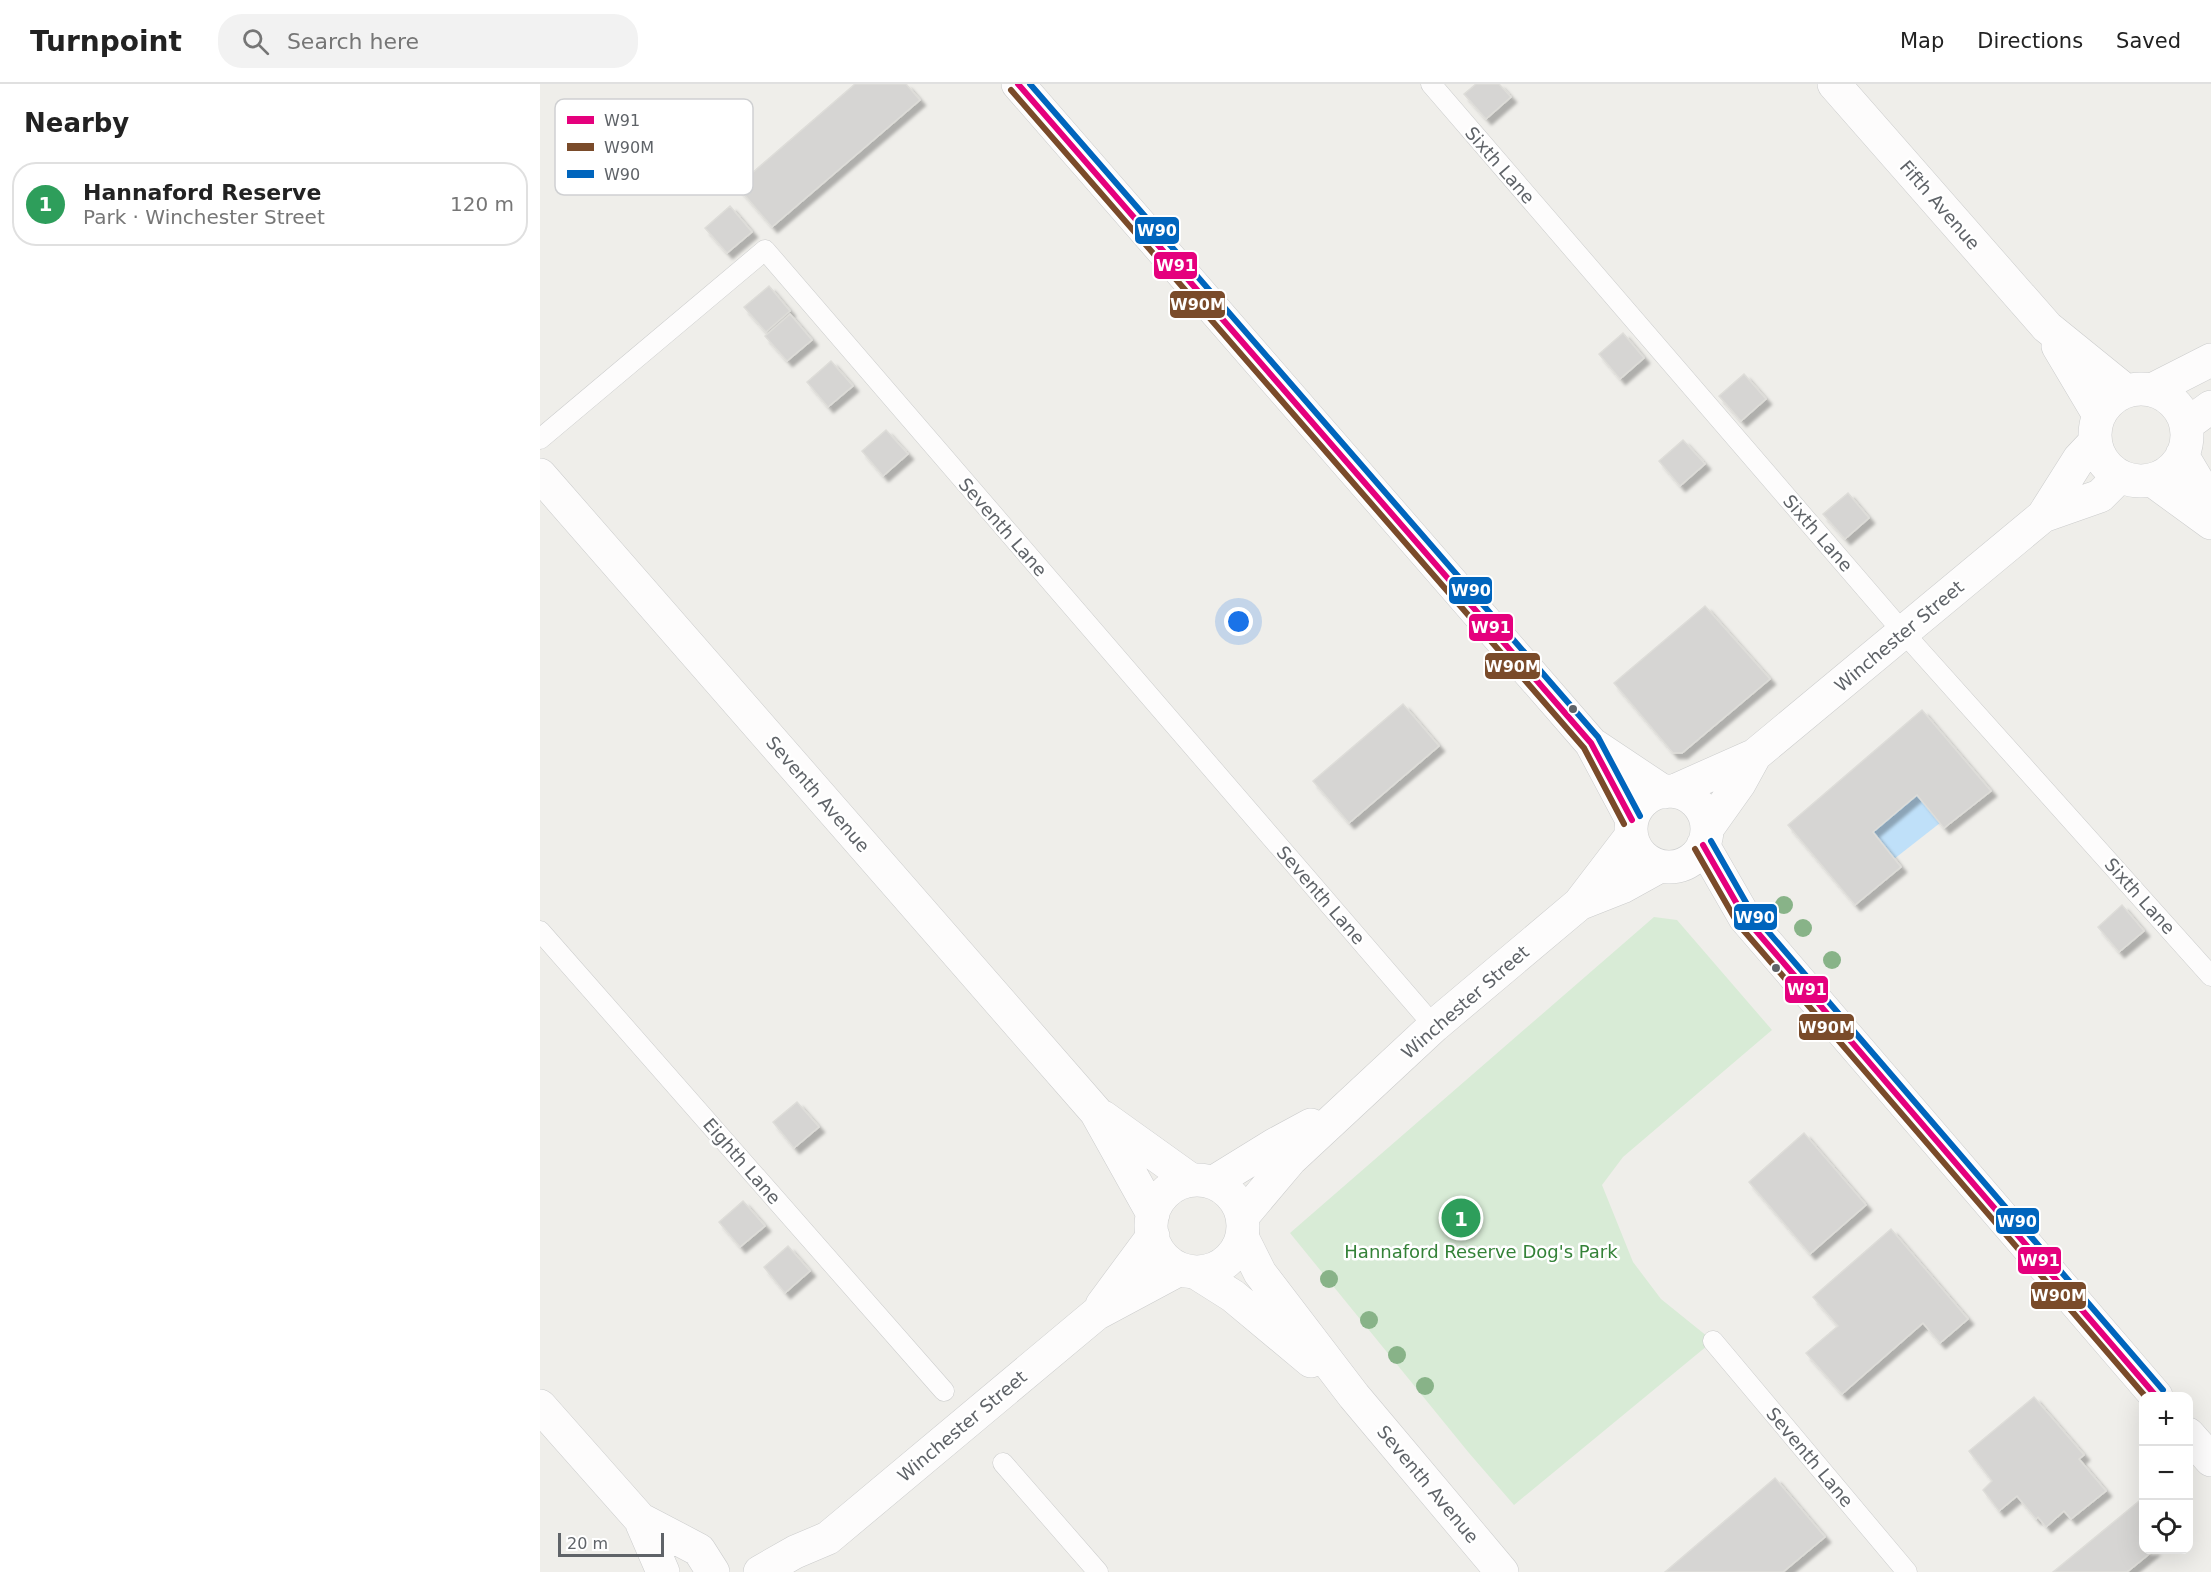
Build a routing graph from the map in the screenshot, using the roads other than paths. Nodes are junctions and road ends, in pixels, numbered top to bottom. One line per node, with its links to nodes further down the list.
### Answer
1 (1018, 84): 17 (street)
2 (1431, 84): 16 (lane, Sixth Lane)
3 (1834, 84): 4 (street, Fifth Avenue)
4 (2047, 327): 6 (street, Fifth Avenue); 7 (street, Fifth Avenue)
5 (2211, 360): 6 (street)
6 (2139, 391): 7 (street); 8 (street)
7 (2097, 429): 11 (street); 14 (street, Winchester Street)
8 (2193, 429): 12 (street); 13 (street)
9 (540, 440): 27 (lane, Seventh Lane)
10 (540, 475): 29 (street, Seventh Avenue)
11 (2120, 477): 12 (street); 14 (street, Winchester Street)
12 (2152, 480): 15 (street)
13 (2211, 504)
14 (2043, 516): 16 (street, Winchester Street)
15 (2211, 523)
16 (1903, 632): 18 (street, Winchester Street); 26 (lane, Sixth Lane)
17 (1591, 743): 19 (street); 20 (street)
18 (1755, 755): 19 (street, Winchester Street); 21 (street, Winchester Street)
19 (1669, 792): 20 (street); 21 (street)
20 (1632, 828): 22 (street); 23 (street, Winchester Street)
21 (1705, 837): 22 (street); 24 (street)
22 (1667, 867): 23 (street, Winchester Street); 24 (street)
23 (1579, 904): 27 (street, Winchester Street)
24 (1745, 918): 37 (street)
25 (540, 931): 36 (lane, Eighth Lane)
26 (2211, 976)
27 (1434, 1026): 28 (street, Winchester Street)
28 (1352, 1103): 30 (street, Winchester Street); 32 (street, Winchester Street)
29 (1096, 1112): 30 (street, Seventh Avenue); 31 (street, Seventh Avenue)
30 (1202, 1181): 31 (street); 32 (street)
31 (1153, 1225): 33 (street); 34 (street, Winchester Street)
32 (1242, 1226): 33 (street); 38 (street, Seventh Avenue)
33 (1187, 1270): 34 (street, Winchester Street); 38 (street, Seventh Avenue)
34 (1096, 1314): 44 (street, Winchester Street)
35 (1713, 1341): 51 (lane, Seventh Lane)
36 (944, 1391)
37 (2153, 1392)
38 (1354, 1396): 50 (street, Seventh Avenue)
39 (540, 1406): 43 (street)
40 (2193, 1440): 41 (street)
41 (2211, 1460)
42 (1003, 1462): 49 (lane)
43 (640, 1519): 45 (street); 46 (street)
44 (828, 1538): 47 (street, Winchester Street); 48 (street, Winchester Street)
45 (663, 1572)
46 (713, 1572)
47 (760, 1572)
48 (808, 1572)
49 (1098, 1572)
50 (1502, 1572)
51 (1907, 1572)

